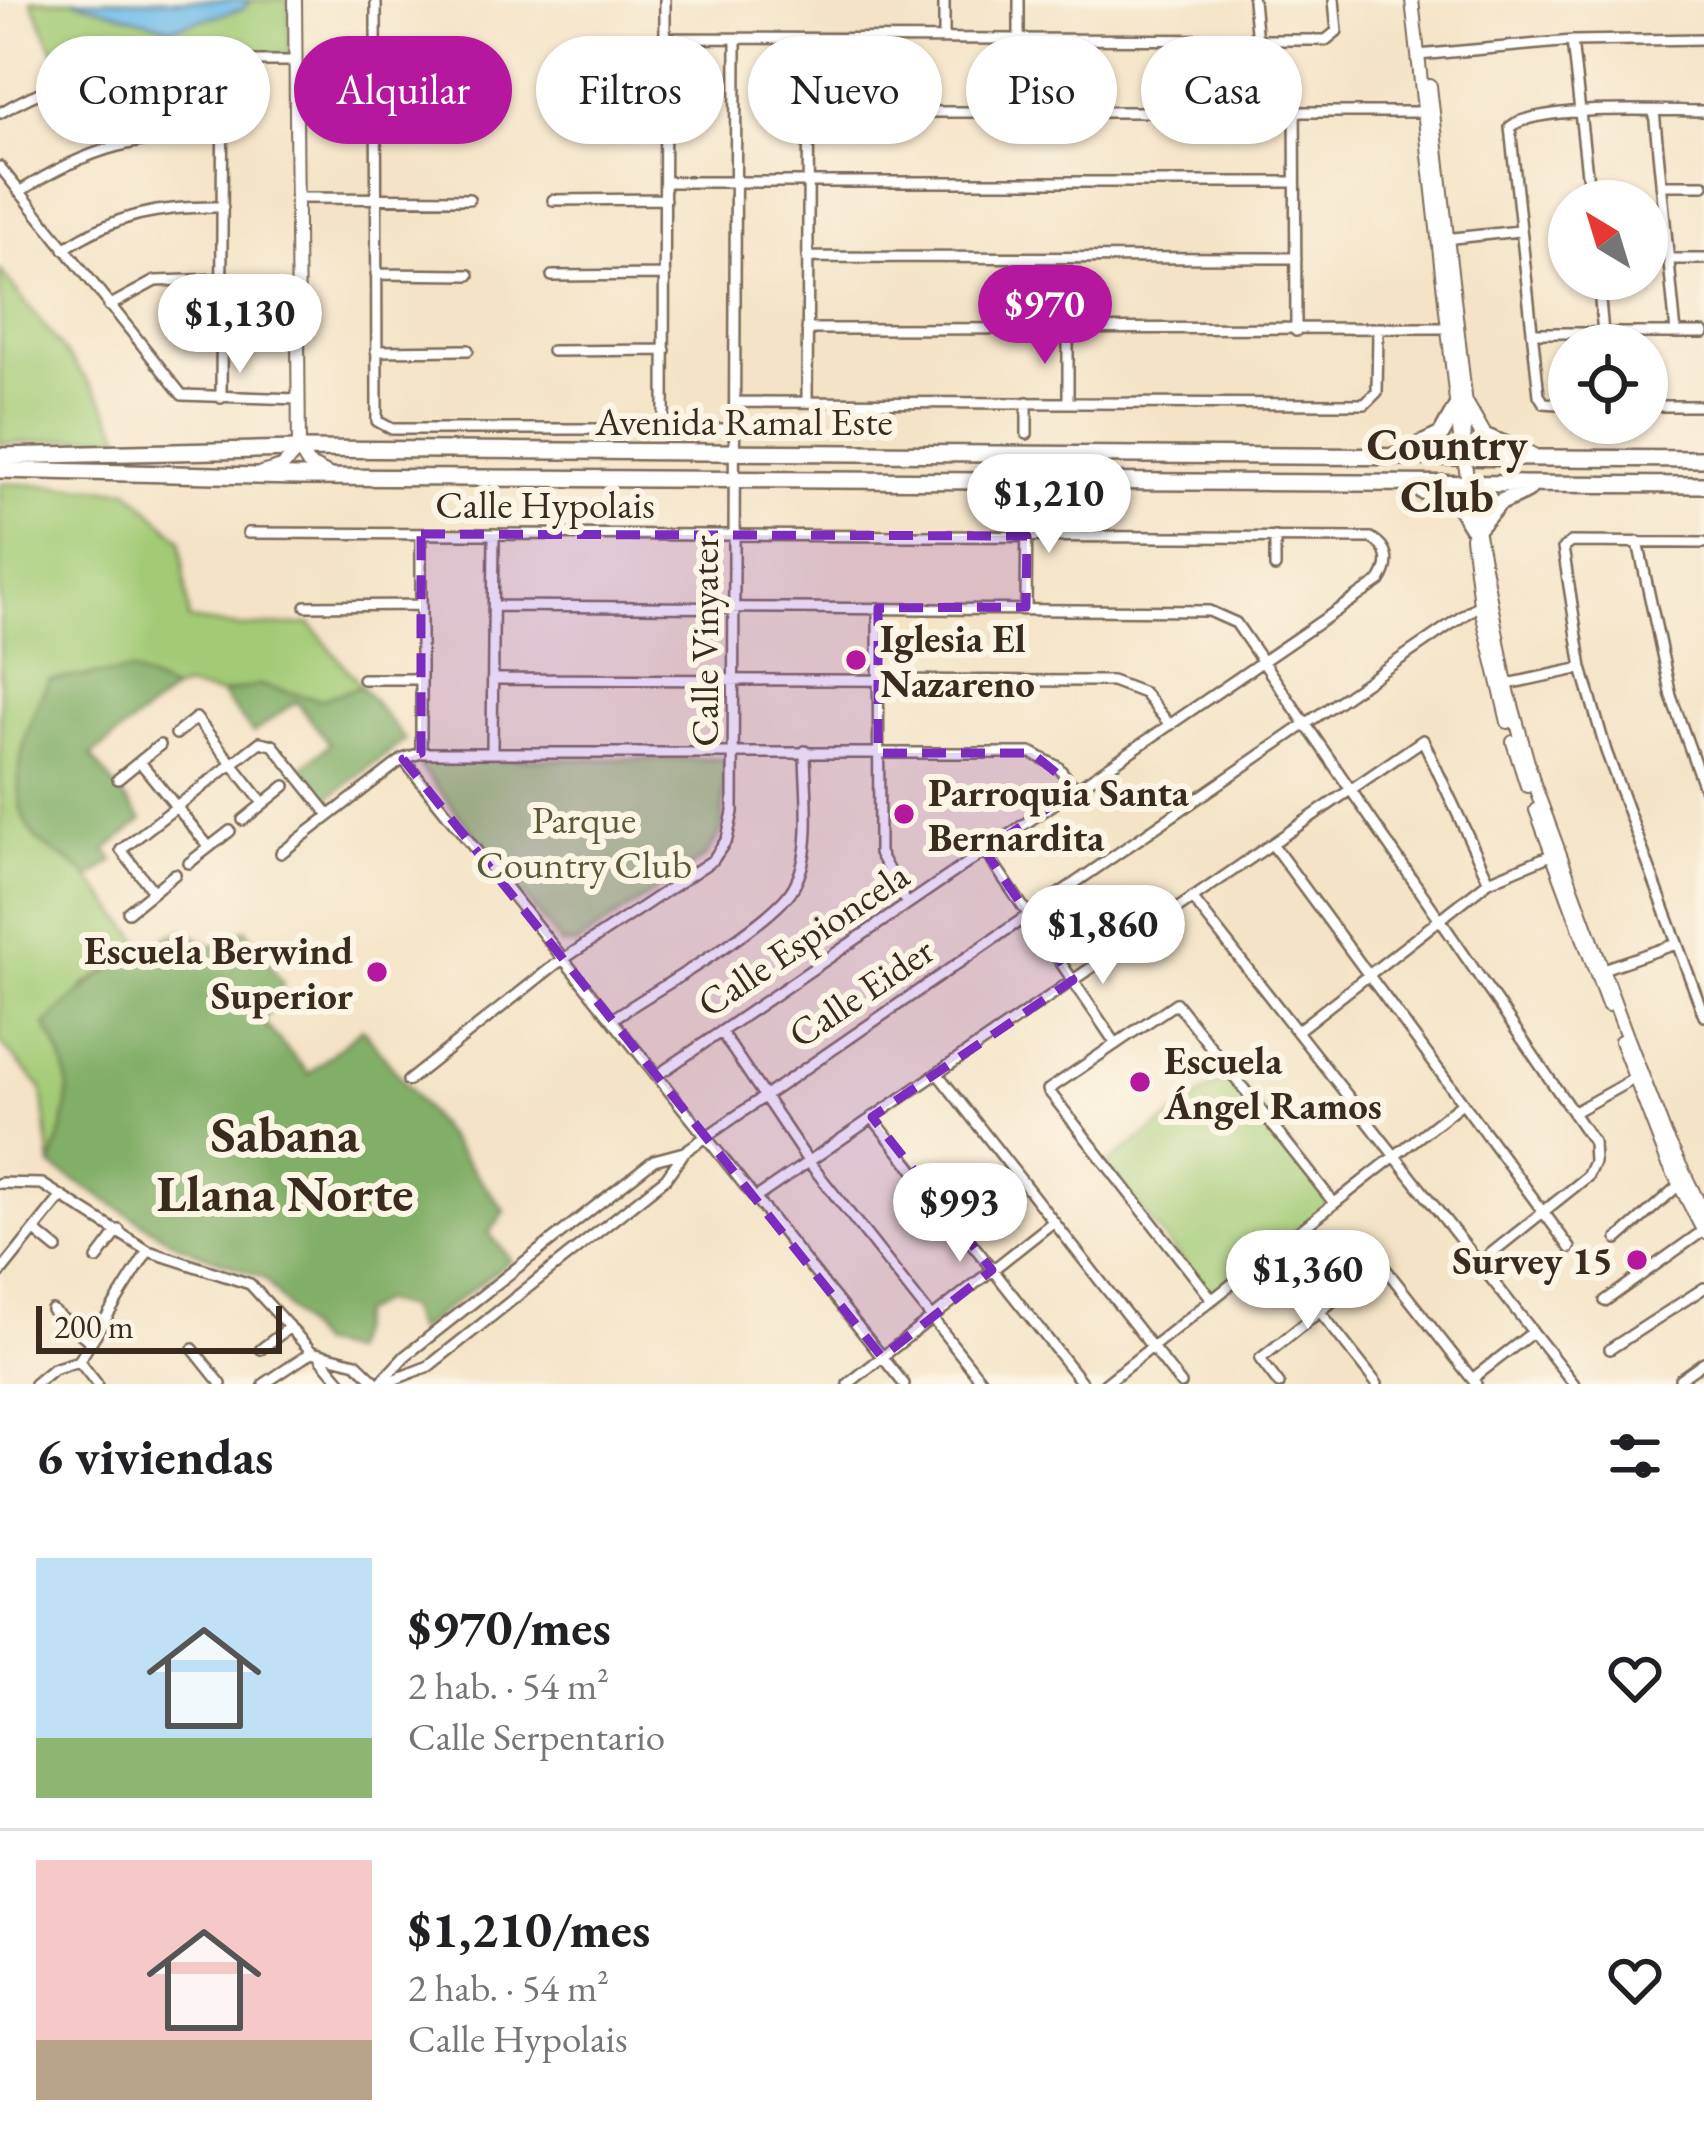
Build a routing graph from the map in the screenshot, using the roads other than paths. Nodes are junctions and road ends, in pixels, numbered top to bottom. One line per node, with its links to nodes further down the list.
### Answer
1 (295, 0): 9 (street)
2 (376, 0): 10 (street)
3 (665, 0): 11 (street)
4 (944, 0): 14 (street)
5 (1019, 0): 12 (street)
6 (1253, 0): 13 (street)
7 (1334, 0): 19 (street)
8 (1416, 0): 22 (street)
9 (296, 36)
10 (377, 36)
11 (665, 36)
12 (1019, 36)
13 (1256, 36)
14 (944, 39): 15 (street)
15 (966, 39)
16 (1704, 39): 21 (street)
17 (736, 40): 18 (street); 20 (street); 43 (street, Calle Vinyater)
18 (748, 40)
19 (1302, 40)
20 (724, 41)
21 (1572, 41): 22 (street); 30 (street)
22 (1422, 55): 29 (street)
23 (36, 94): 31 (street)
24 (1654, 111): 25 (street); 30 (street); 41 (street)
25 (1704, 111)
26 (942, 112): 27 (street)
27 (1141, 112)
28 (1302, 112): 29 (street)
29 (1428, 112): 56 (street)
30 (1580, 112): 40 (street); 55 (street)
31 (0, 113)
32 (112, 144): 48 (street)
33 (223, 144): 54 (street)
34 (297, 144): 49 (street)
35 (377, 144): 50 (street)
36 (665, 144): 42 (street)
37 (808, 144): 44 (street)
38 (1295, 144): 45 (street)
39 (0, 167): 48 (street)
40 (1588, 180)
41 (1661, 180)
42 (665, 182): 43 (street); 52 (street)
43 (735, 182): 44 (street); 86 (street, Calle Vinyater)
44 (808, 182): 45 (street); 59 (street)
45 (1295, 182): 60 (street)
46 (1668, 185): 47 (street)
47 (1704, 185)
48 (20, 192): 57 (street)
49 (298, 198): 50 (street); 84 (street)
50 (376, 199): 51 (street); 63 (street)
51 (469, 199)
52 (665, 199): 53 (street); 65 (street)
53 (553, 200)
54 (223, 207): 57 (street); 67 (street)
55 (1520, 231): 56 (street); 74 (street)
56 (1443, 239): 69 (street)
57 (64, 249): 68 (street)
58 (1668, 250): 61 (street)
59 (807, 257): 60 (street); 70 (street)
60 (1296, 258): 72 (street)
61 (1669, 259): 62 (street); 77 (street)
62 (1704, 260)
63 (376, 274): 64 (street); 81 (street)
64 (469, 275)
65 (665, 275): 66 (street); 80 (street)
66 (552, 276)
67 (221, 279): 68 (street); 83 (street)
68 (109, 306): 83 (street)
69 (1454, 328): 73 (street); 90 (street)
70 (807, 329): 71 (street); 85 (street)
71 (1068, 331): 72 (street); 87 (street)
72 (1297, 331): 73 (street)
73 (1378, 332): 87 (street)
74 (1532, 333): 75 (street); 89 (street)
75 (1548, 333)
76 (1668, 333): 77 (street)
77 (1676, 333): 78 (street)
78 (1704, 333)
79 (468, 350): 81 (street)
80 (664, 350): 82 (street); 93 (street)
81 (376, 351): 93 (street)
82 (552, 351)
83 (221, 398): 84 (street)
84 (297, 399): 96 (street)
85 (807, 401): 86 (street); 88 (street)
86 (735, 402): 94 (street, Calle Vinyater)
87 (1068, 402): 88 (street)
88 (1028, 403): 95 (street)
89 (1548, 404)
90 (1461, 406): 98 (street); 100 (main road); 101 (main road)
91 (1668, 406): 92 (street)
92 (1704, 406)
93 (664, 428): 94 (street)
94 (734, 429): 97 (street, Calle Vinyater)
95 (1027, 434)
96 (298, 448): 97 (main road, Avenida Ramal Este); 99 (main road, Avenida Ramal Este); 104 (street); 105 (street)
97 (734, 453): 100 (main road, Avenida Ramal Este); 106 (street, Calle Vinyater)
98 (1464, 453): 100 (main road, Avenida Ramal Este); 101 (main road, Avenida Ramal Este); 108 (street)
99 (0, 456)
100 (1392, 458)
101 (1537, 458): 102 (main road, Avenida Ramal Este)
102 (1704, 459)
103 (0, 470): 104 (main road, Avenida Ramal Este)
104 (242, 475): 105 (main road, Avenida Ramal Este)
105 (339, 477): 106 (main road, Avenida Ramal Este)
106 (734, 480): 107 (main road, Avenida Ramal Este); 116 (street, Calle Vinyater)
107 (1384, 483): 108 (main road, Avenida Ramal Este); 112 (main road)
108 (1468, 484): 109 (main road, Avenida Ramal Este); 112 (street)
109 (1547, 484): 110 (main road, Avenida Ramal Este); 112 (main road)
110 (1704, 485)
111 (1027, 505): 117 (street)
112 (1475, 525): 123 (street)
113 (248, 533): 114 (street, Calle Hypolais)
114 (421, 534): 115 (street, Calle Hypolais); 124 (street)
115 (494, 534): 116 (street, Calle Hypolais); 126 (street)
116 (734, 535): 117 (street, Calle Hypolais); 127 (street, Calle Vinyater)
117 (1027, 536): 118 (street, Calle Hypolais); 128 (street)
118 (1275, 537): 121 (street, Calle Hypolais); 122 (street)
119 (1638, 542): 120 (street); 131 (street); 153 (street)
120 (1704, 542)
121 (1388, 562): 130 (street, Calle Espioncela)
122 (1276, 567)
123 (1484, 602): 137 (street); 138 (street, Calle Eider)
124 (421, 605): 125 (street); 133 (street)
125 (306, 606)
126 (495, 606): 127 (street); 134 (street)
127 (734, 607): 129 (street); 135 (street, Calle Vinyater)
128 (1027, 607): 129 (street); 130 (street)
129 (878, 608): 136 (street)
130 (1265, 660): 138 (street); 139 (street, Calle Espioncela)
131 (1582, 668): 137 (street); 174 (street)
132 (363, 679): 133 (street)
133 (420, 679): 146 (street)
134 (494, 679): 135 (street); 142 (street)
135 (734, 680): 136 (street); 144 (street, Calle Vinyater)
136 (878, 680): 139 (street); 145 (street)
137 (1502, 685): 164 (street); 176 (street)
138 (1307, 722): 152 (street); 172 (street, Calle Eider)
139 (1170, 724): 154 (street, Calle Espioncela)
140 (176, 734): 149 (street)
141 (160, 745): 148 (street)
142 (493, 750): 144 (street); 146 (street)
143 (805, 751): 144 (street); 145 (street); 180 (street)
144 (734, 752): 175 (street, Calle Vinyater)
145 (878, 752): 154 (street); 170 (street)
146 (421, 753): 147 (street)
147 (403, 759): 157 (street); 175 (street)
148 (140, 762): 150 (street); 156 (street)
149 (231, 762): 155 (street); 156 (street); 157 (street)
150 (118, 778)
151 (285, 786): 155 (street)
152 (1352, 788): 160 (street); 167 (street); 173 (street)
153 (1704, 788)
154 (1076, 789): 162 (street, Calle Espioncela)
155 (263, 803): 158 (street)
156 (176, 806): 161 (street); 168 (street)
157 (329, 815): 163 (street)
158 (243, 820)
159 (230, 831): 161 (street)
160 (1272, 844): 169 (street); 177 (street)
161 (209, 847): 165 (street)
162 (985, 851): 170 (street, Calle Espioncela); 172 (street)
163 (281, 853)
164 (1551, 855): 167 (street); 176 (street)
165 (189, 863)
166 (175, 874): 168 (street)
167 (1489, 881): 173 (street)
168 (153, 891): 171 (street)
169 (1192, 898): 178 (street); 181 (street)
170 (907, 904): 182 (street, Calle Espioncela)
171 (128, 911)
172 (1027, 914): 178 (street); 188 (street, Calle Eider)
173 (1441, 918): 177 (street); 190 (street)
174 (1676, 944): 176 (street); 179 (street)
175 (567, 960): 180 (street); 187 (street, Calle Vinyater)
176 (1599, 970): 186 (street)
177 (1369, 975): 181 (street); 189 (street)
178 (1073, 980): 183 (street); 184 (street)
179 (1704, 1016)
180 (614, 1018): 185 (street)
181 (1297, 1031): 194 (street)
182 (721, 1033): 185 (street, Calle Espioncela); 188 (street)
183 (1116, 1044): 200 (street); 217 (street)
184 (937, 1073): 191 (street); 203 (street)
185 (659, 1074): 192 (street)
186 (1638, 1076): 190 (street); 197 (street); 202 (street)
187 (408, 1081)
188 (763, 1095): 192 (street, Calle Eider); 195 (street)
189 (1462, 1103): 194 (street); 201 (street)
190 (1574, 1112): 201 (street)
191 (872, 1117): 195 (street); 214 (street)
192 (708, 1134): 193 (street, Calle Eider); 199 (street)
193 (684, 1152): 242 (street, Calle Eider); 242 (street, Calle Eider)
194 (1394, 1156): 200 (street); 213 (street)
195 (808, 1161): 199 (street); 223 (street)
196 (0, 1183): 198 (street)
197 (1679, 1185): 206 (street); 207 (street)
198 (62, 1196): 204 (street); 205 (street)
199 (757, 1197): 232 (street)
200 (1334, 1203): 211 (street)
201 (1544, 1213): 208 (street); 213 (street)
202 (1704, 1214)
203 (1053, 1222): 214 (street); 227 (street)
204 (35, 1231): 209 (street); 215 (street)
205 (119, 1231): 210 (street); 212 (street)
206 (1704, 1232): 219 (street)
207 (1618, 1238)
208 (1570, 1248)
209 (57, 1249)
210 (148, 1250): 218 (street); 224 (street)
211 (1273, 1252): 217 (street); 222 (street)
212 (97, 1259)
213 (1479, 1263): 225 (street)
214 (992, 1270): 223 (street); 246 (street)
215 (0, 1273)
216 (1704, 1288): 230 (street)
217 (1212, 1299): 227 (street)
218 (116, 1301): 221 (street); 226 (street)
219 (1606, 1301)
220 (52, 1310): 226 (street)
221 (127, 1310)
222 (1321, 1312): 236 (street); 249 (street); 250 (street)
223 (932, 1318): 232 (street); 245 (street)
224 (290, 1327): 229 (street); 231 (street)
225 (1533, 1332): 236 (street); 251 (street)
226 (91, 1342): 233 (street)
227 (1151, 1346): 247 (street); 248 (street)
228 (193, 1349): 239 (street)
229 (261, 1349)
230 (1610, 1349)
231 (316, 1355): 240 (street); 241 (street); 242 (street)
232 (883, 1357): 243 (street); 244 (street)
233 (79, 1361): 237 (street); 238 (street)
234 (1704, 1362): 235 (street)
235 (1680, 1379)
236 (1474, 1382)
237 (35, 1384)
238 (97, 1384)
239 (220, 1384)
240 (264, 1384)
241 (343, 1384)
242 (379, 1384)
243 (848, 1384)
244 (904, 1384)
245 (984, 1384)
246 (1083, 1384)
247 (1105, 1384)
248 (1181, 1384)
249 (1279, 1384)
250 (1377, 1384)
251 (1574, 1384)

